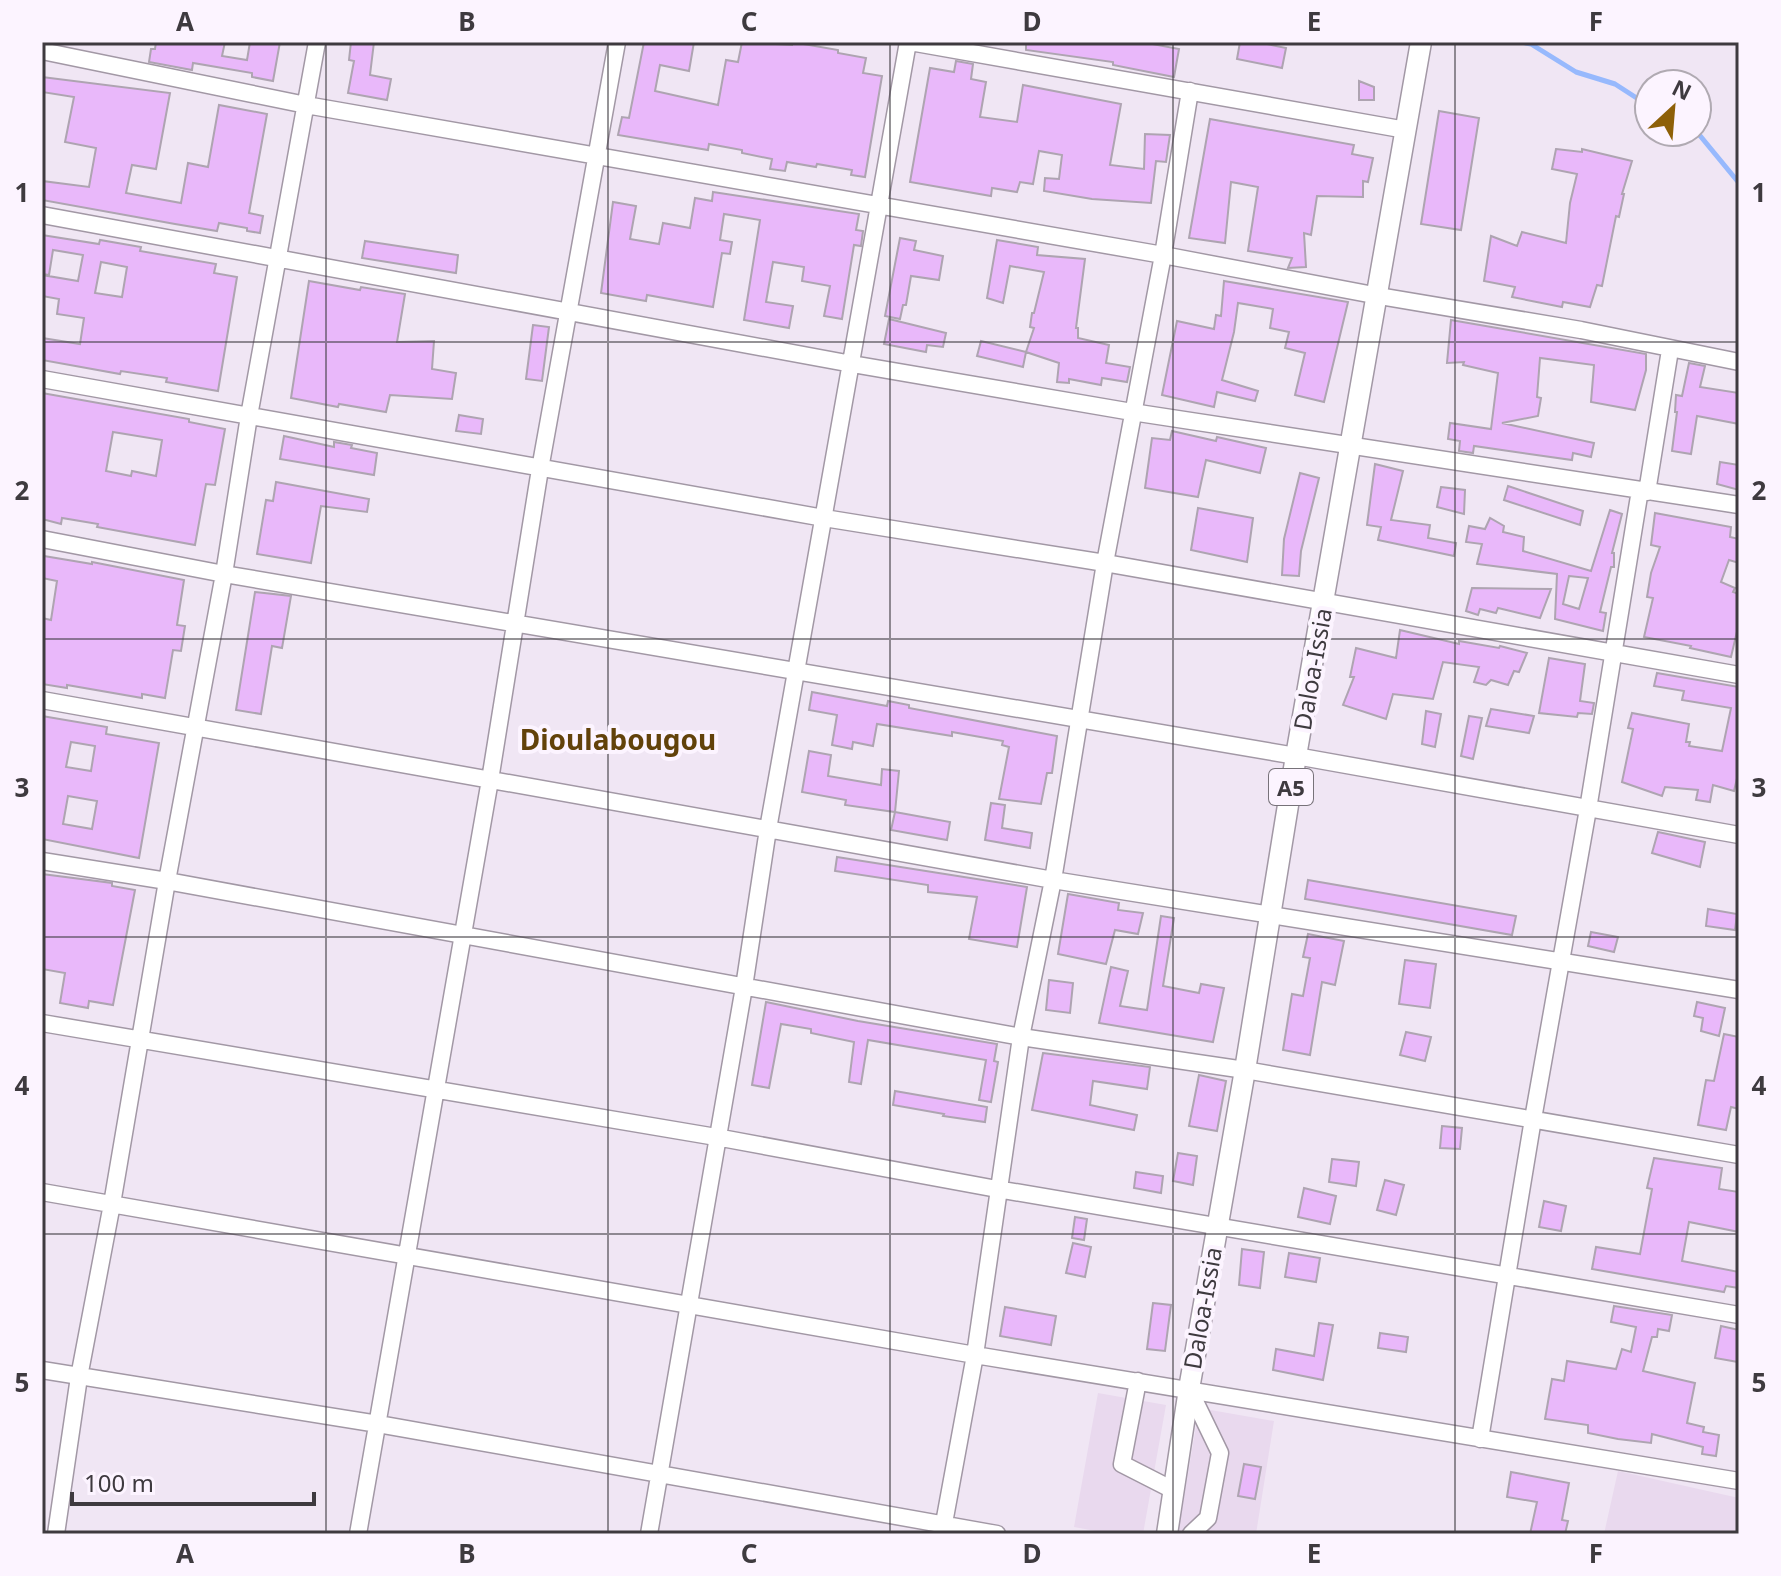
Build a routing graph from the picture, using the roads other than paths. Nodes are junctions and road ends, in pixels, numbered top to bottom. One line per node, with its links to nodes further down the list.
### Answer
1 (317, 42): 7 (street)
2 (617, 42): 9 (street)
3 (909, 42): 6 (street); 10 (street)
4 (1421, 42): 8 (main road, Daloa-Issia / A5)
5 (42, 51): 7 (street)
6 (1190, 91): 8 (street); 12 (street)
7 (306, 105): 9 (street); 13 (street)
8 (1406, 130): 14 (main road, Daloa-Issia / A5)
9 (596, 157): 10 (street); 15 (street)
10 (878, 205): 12 (street); 18 (street)
11 (42, 215): 13 (street)
12 (1163, 255): 14 (street); 20 (street)
13 (277, 259): 15 (street); 21 (street)
14 (1379, 296): 16 (street); 22 (main road, Daloa-Issia / A5)
15 (569, 313): 18 (street); 23 (street)
16 (1670, 350): 17 (street); 24 (street)
17 (1739, 362)
18 (852, 364): 20 (street); 26 (street)
19 (42, 379): 21 (street)
20 (1132, 412): 22 (street); 28 (street)
21 (249, 416): 23 (street); 29 (street)
22 (1350, 446): 24 (street); 30 (main road, Daloa-Issia / A5)
23 (540, 469): 26 (street); 31 (street)
24 (1643, 491): 25 (street); 32 (street)
25 (1739, 505)
26 (824, 518): 28 (street); 33 (street)
27 (42, 539): 29 (street)
28 (1105, 563): 30 (street); 36 (street)
29 (224, 574): 31 (street); 37 (street)
30 (1324, 604): 32 (street); 38 (main road, Daloa-Issia / A5)
31 (515, 621): 33 (street); 39 (street)
32 (1615, 652): 34 (street); 40 (street)
33 (798, 672): 36 (street); 41 (street)
34 (1739, 675)
35 (42, 700): 37 (street)
36 (1078, 720): 38 (street); 44 (street)
37 (196, 728): 39 (street); 45 (street)
38 (1296, 756): 40 (street); 46 (main road, Daloa-Issia / A5)
39 (490, 780): 41 (street); 47 (street)
40 (1588, 809): 42 (street); 48 (street)
41 (768, 829): 44 (street); 49 (street)
42 (1739, 835)
43 (42, 861): 45 (street)
44 (1053, 880): 46 (street); 52 (street)
45 (167, 881): 47 (street); 53 (street)
46 (1270, 915): 48 (street); 54 (main road, Daloa-Issia / A5)
47 (462, 937): 49 (street); 55 (street)
48 (1561, 961): 50 (street); 56 (street)
49 (744, 987): 52 (street); 57 (street)
50 (1739, 990)
51 (42, 1023): 53 (street)
52 (1021, 1037): 54 (street); 59 (street)
53 (141, 1042): 55 (street); 61 (street)
54 (1245, 1070): 56 (street); 62 (main road, Daloa-Issia / A5)
55 (434, 1091): 57 (street); 63 (street)
56 (1533, 1119): 58 (street); 64 (street)
57 (716, 1137): 59 (street); 65 (street)
58 (1739, 1155)
59 (997, 1189): 62 (street); 67 (street)
60 (42, 1192): 61 (street)
61 (112, 1204): 63 (street); 69 (street)
62 (1217, 1225): 64 (street); 71 (main road, Daloa-Issia / A5)
63 (405, 1256): 65 (street); 72 (street)
64 (1508, 1275): 66 (street); 73 (street)
65 (688, 1303): 67 (street); 74 (street)
66 (1739, 1315)
67 (975, 1355): 70 (street); 77 (street)
68 (42, 1370): 69 (street)
69 (79, 1377): 72 (street); 78 (street)
70 (1138, 1381): 71 (street); 76 (street)
71 (1189, 1389): 73 (street); 76 (main road, Daloa-Issia / A5); 83 (street)
72 (378, 1424): 74 (street); 79 (street)
73 (1480, 1439): 75 (street)
74 (660, 1476): 77 (street); 80 (street)
75 (1739, 1481)
76 (1173, 1490): 82 (main road, Daloa-Issia / A5)
77 (942, 1530): 81 (street)
78 (56, 1532)
79 (358, 1534)
80 (649, 1534)
81 (997, 1534)
82 (1167, 1534)
83 (1191, 1534)

